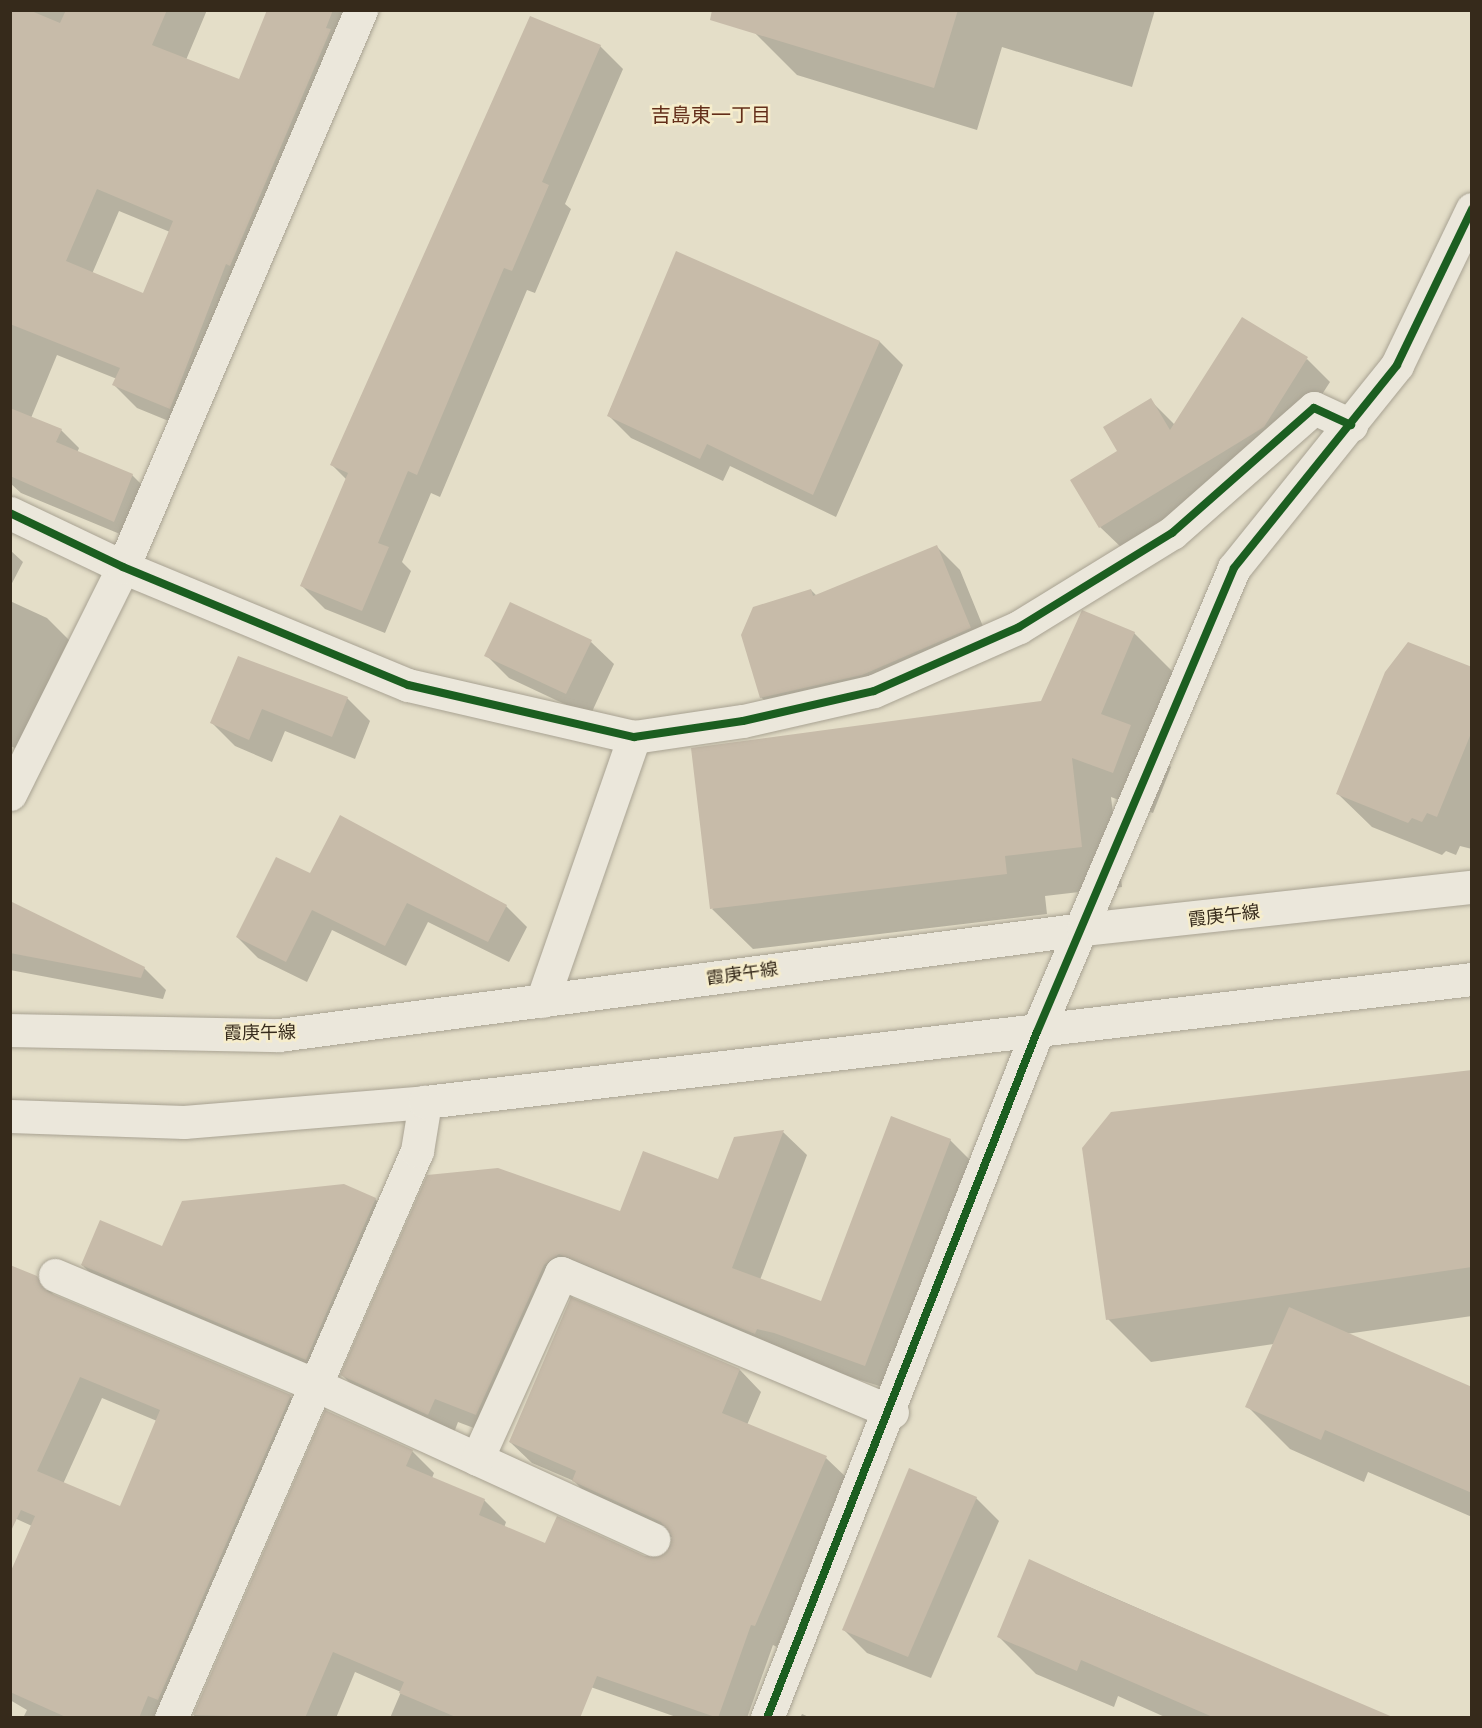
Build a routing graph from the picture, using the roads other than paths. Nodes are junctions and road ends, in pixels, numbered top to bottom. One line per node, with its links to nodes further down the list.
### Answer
1 (361, 10): 5 (street)
2 (1472, 209): 3 (street)
3 (1351, 425): 6 (street); 9 (street)
4 (10, 513): 5 (street)
5 (123, 567): 6 (street); 7 (street)
6 (634, 737): 11 (street)
7 (10, 794)
8 (1472, 887): 9 (street, 霞庚午線)
9 (1083, 929): 11 (street, 霞庚午線); 13 (street)
10 (1472, 979): 13 (street)
11 (542, 1001): 12 (street, 霞庚午線)
12 (10, 1030)
13 (1037, 1032): 14 (street); 18 (street)
14 (426, 1102): 15 (street); 17 (street)
15 (10, 1116)
16 (55, 1275): 17 (street)
17 (316, 1385): 19 (street); 21 (street)
18 (892, 1412): 19 (street); 22 (street)
19 (477, 1458): 20 (street)
20 (653, 1539)
21 (171, 1718)
22 (767, 1718)

